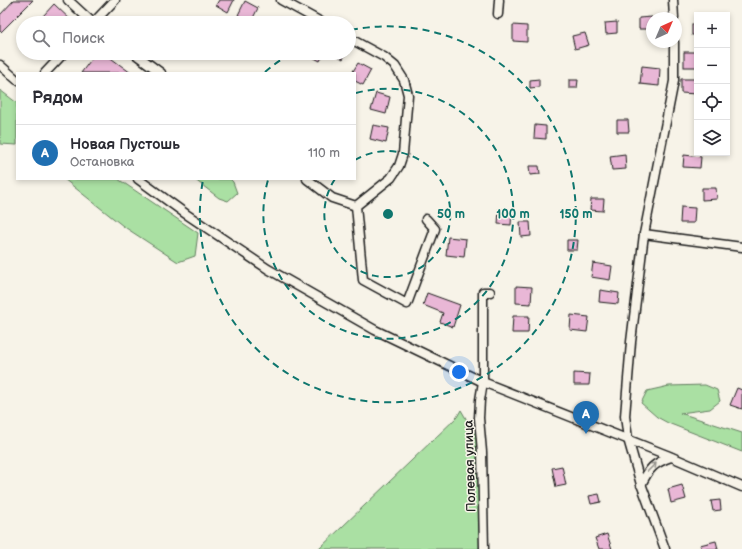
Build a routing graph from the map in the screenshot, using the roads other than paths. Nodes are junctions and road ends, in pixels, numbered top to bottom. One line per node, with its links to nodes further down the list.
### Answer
1 (68, 0): 8 (street)
2 (115, 0): 9 (street)
3 (281, 0): 10 (street)
4 (499, 0): 7 (street)
5 (673, 0): 6 (street)
6 (674, 12)
7 (498, 14)
8 (85, 16)
9 (100, 16)
10 (310, 16)
11 (356, 42): 21 (street)
12 (674, 48): 23 (street)
13 (57, 60): 16 (street)
14 (143, 60): 17 (street)
15 (0, 65): 18 (street)
16 (46, 72)
17 (160, 72)
18 (16, 79)
19 (139, 180): 26 (street)
20 (308, 180): 21 (street)
21 (356, 206): 22 (street)
22 (426, 219)
23 (644, 234): 24 (street); 27 (street)
24 (742, 247)
25 (490, 292): 26 (street, Полевая улица)
26 (483, 382): 27 (street); 31 (street, Полевая улица)
27 (628, 439): 28 (street); 29 (street)
28 (671, 457): 29 (street, one-way to 28); 30 (street)
29 (641, 485): 32 (street)
30 (742, 487)
31 (484, 549)
32 (665, 549)

